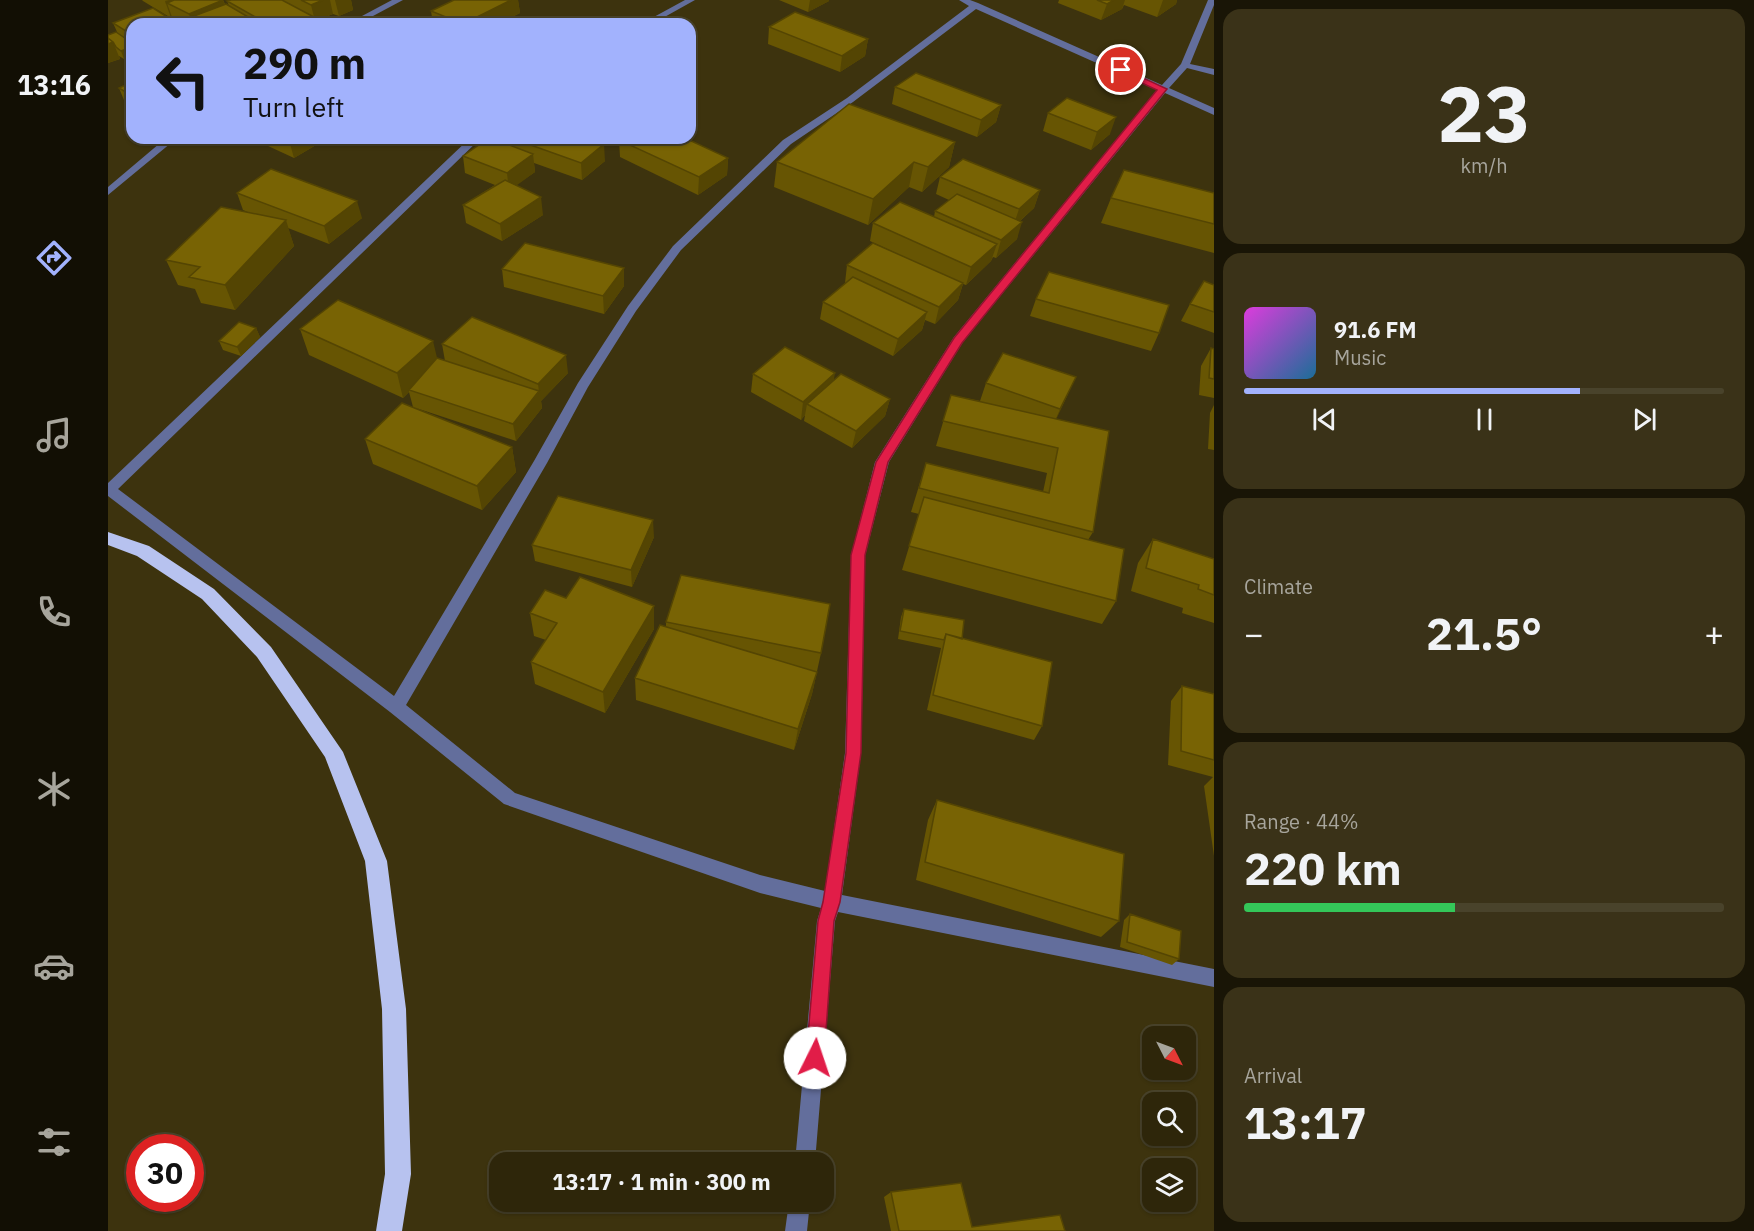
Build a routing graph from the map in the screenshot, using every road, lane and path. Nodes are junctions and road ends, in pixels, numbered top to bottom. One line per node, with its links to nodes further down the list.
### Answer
1 (399, 0): 5 (street)
2 (691, 0): 6 (street)
3 (1212, 0): 7 (street)
4 (969, 3): 9 (street); 16 (street)
5 (363, 18)
6 (656, 18)
7 (1185, 65): 8 (street); 9 (street)
8 (1214, 72)
9 (1162, 89): 10 (street); 17 (street)
10 (1214, 112)
11 (165, 144): 13 (street)
12 (470, 144): 14 (street)
13 (108, 192)
14 (109, 489): 16 (street)
15 (108, 538): 21 (highway)
16 (396, 707): 17 (street)
17 (832, 902): 18 (street); 19 (street)
18 (1214, 978)
19 (807, 1152)
20 (799, 1212): 22 (street)
21 (389, 1231)
22 (796, 1231)

